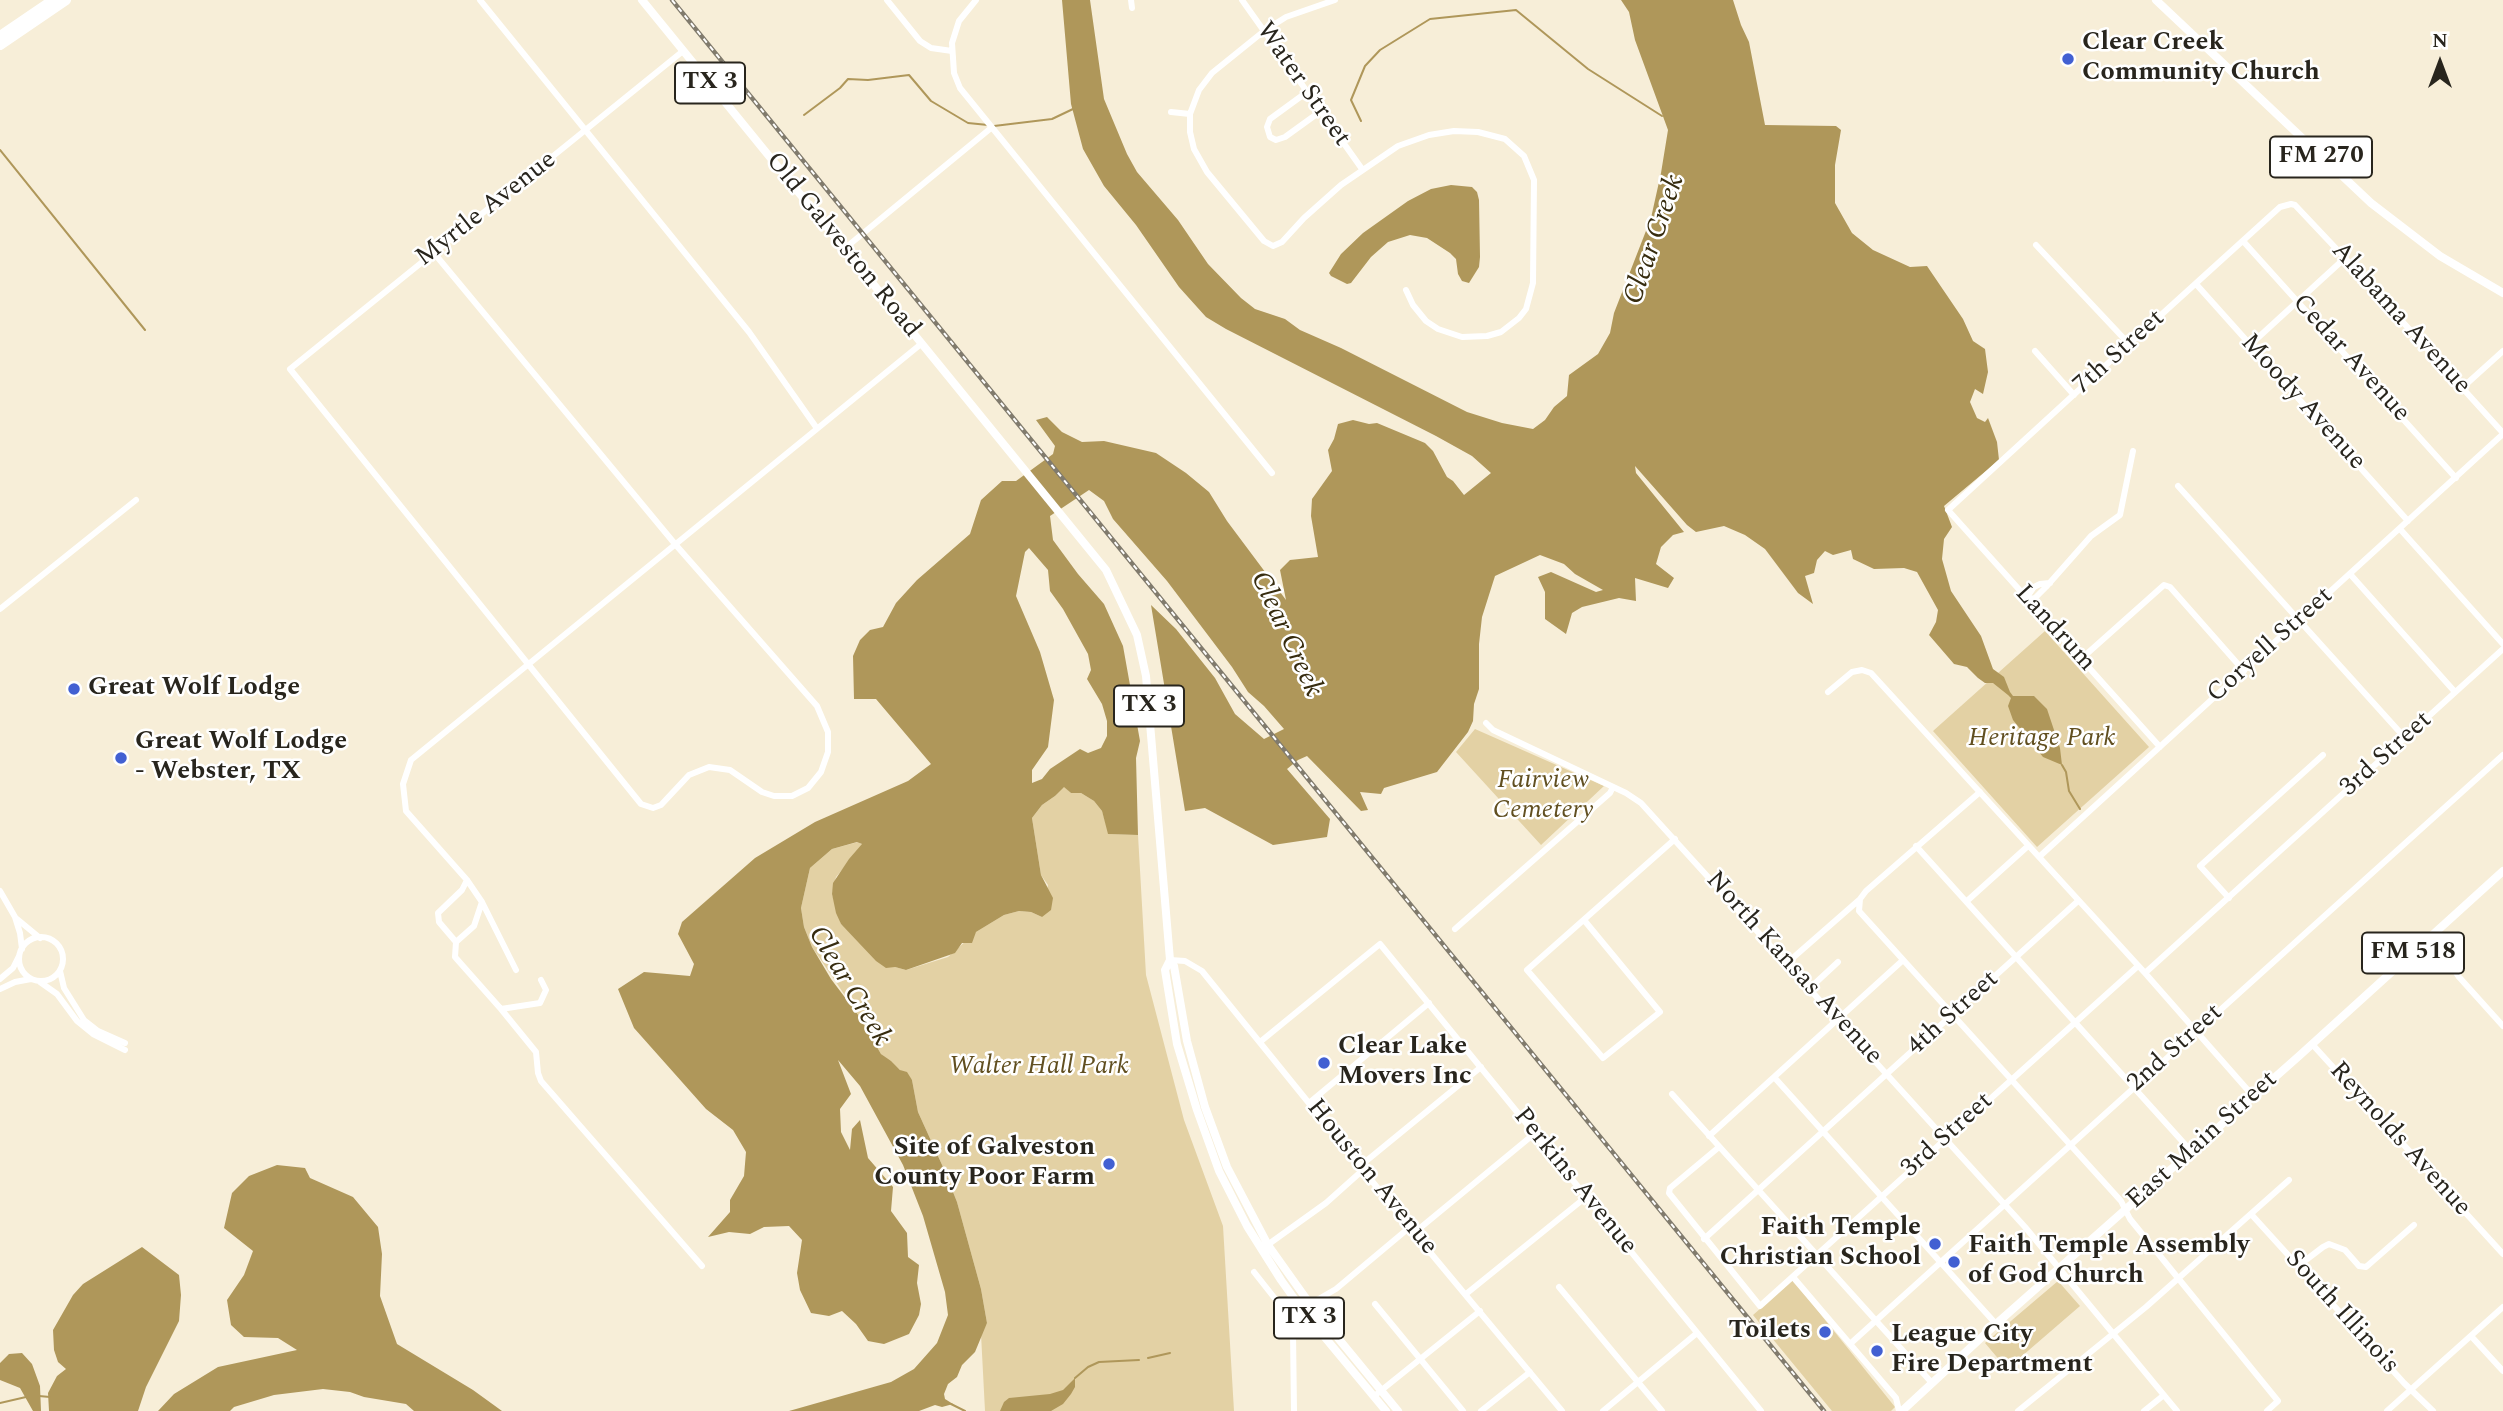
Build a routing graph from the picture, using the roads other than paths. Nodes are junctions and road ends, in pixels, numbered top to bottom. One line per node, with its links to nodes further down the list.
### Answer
1 (53, 0): 13 (highway)
2 (66, 0): 14 (highway)
3 (480, 0): 22 (street)
4 (642, 0): 15 (main road, Old Galveston Road / TX 3)
5 (887, 0): 16 (street)
6 (976, 0): 16 (street)
7 (1131, 0): 11 (street)
8 (1242, 0): 12 (street, Water Street)
9 (1335, 0): 12 (street)
10 (2156, 0): 32 (main road, FM 270)
11 (1132, 8)
12 (1264, 32): 17 (street, Water Street); 20 (street)
13 (0, 36)
14 (0, 45)
15 (683, 51): 22 (street, Myrtle Avenue); 27 (main road, Old Galveston Road / TX 3)
16 (952, 51): 21 (street)
17 (1307, 92): 18 (street, Water Street); 18 (street)
18 (1321, 111): 23 (street, Water Street)
19 (1171, 113): 20 (street)
20 (1190, 114): 23 (street)
21 (991, 128): 27 (street); 44 (street)
22 (586, 131): 28 (street, Myrtle Avenue); 41 (street)
23 (1362, 169): 31 (street)
24 (2295, 205): 25 (street, 7th Street); 29 (street, Alabama Avenue)
25 (2243, 241): 30 (street, 7th Street); 33 (street, Cedar Avenue)
26 (2036, 245): 35 (street)
27 (844, 249): 34 (main road, Old Galveston Road / TX 3)
28 (434, 253): 51 (street); 58 (street, Myrtle Avenue)
29 (2345, 258): 33 (street); 39 (street, Alabama Avenue)
30 (2196, 284): 35 (street, 7th Street); 36 (street, Moody Avenue)
31 (1406, 290)
32 (2503, 293)
33 (2298, 301): 36 (street); 45 (street, Cedar Avenue)
34 (921, 344): 41 (street); 89 (main road, Old Galveston Road / TX 3)
35 (2129, 344): 40 (street, 7th Street)
36 (2250, 345): 49 (street, Moody Avenue)
37 (2035, 351): 40 (street)
38 (2503, 351): 39 (street)
39 (2462, 388): 42 (street, Alabama Avenue)
40 (2074, 395): 48 (street, 7th Street)
41 (817, 427): 51 (street)
42 (2503, 434): 45 (street, Coryell Street)
43 (2133, 451): 53 (street)
44 (1272, 473)
45 (2456, 478): 49 (street, Coryell Street)
46 (2178, 486): 55 (street)
47 (136, 500): 54 (street)
48 (1948, 510): 53 (street, Landrum)
49 (2408, 521): 50 (street, Coryell Street)
50 (2400, 529): 52 (street, Coryell Street); 56 (street)
51 (674, 544): 58 (street); 58 (street)
52 (2350, 575): 55 (street, Coryell Street); 61 (street)
53 (2028, 600): 57 (street, Landrum)
54 (0, 609)
55 (2300, 620): 59 (street, Coryell Street); 63 (street)
56 (2503, 647): 61 (street, 3rd Street)
57 (2081, 659): 59 (street); 64 (street, Landrum)
58 (528, 662): 74 (street)
59 (2244, 671): 64 (street, Coryell Street)
60 (1828, 692): 68 (street)
61 (2455, 692): 63 (street, 3rd Street)
62 (1486, 723): 67 (street, North Kansas Avenue)
63 (2406, 739): 76 (street, 3rd Street)
64 (2160, 747): 72 (street, Coryell Street)
65 (2323, 755): 76 (street)
66 (2503, 755): 108 (street, 2nd Street)
67 (1614, 787): 69 (street, North Kansas Avenue); 83 (street)
68 (1980, 792): 70 (street); 71 (street)
69 (1675, 839): 82 (street); 92 (street, North Kansas Avenue)
70 (1916, 846): 77 (street); 80 (street)
71 (2028, 846): 72 (street); 77 (street)
72 (2039, 857): 78 (street)
73 (2503, 871): 85 (main road, East Main Street / FM 518)
74 (467, 880): 79 (street); 86 (street)
75 (0, 891): 81 (street)
76 (2229, 898): 96 (street, 3rd Street)
77 (1967, 901): 88 (street)
78 (2078, 901): 88 (street, 4th Street); 93 (street)
79 (482, 902): 86 (street); 94 (street)
80 (1859, 902): 90 (street); 92 (street)
81 (15, 917): 84 (street); 87 (street)
82 (1584, 919): 82 (street)
83 (1455, 929)
84 (40, 937): 87 (street); 95 (street)
85 (2429, 938): 107 (street); 110 (main road, East Main Street / FM 518)
86 (456, 942): 103 (street)
87 (20, 952): 97 (street); 98 (street)
88 (2017, 956): 104 (street, 4th Street); 106 (street)
89 (1170, 960): 109 (street, Houston Avenue); 137 (main road, TX 3)
90 (1902, 961): 104 (street); 105 (street)
91 (1838, 962): 100 (street)
92 (1787, 963): 100 (street, North Kansas Avenue)
93 (2138, 966): 96 (street); 106 (street, 3rd Street)
94 (516, 970)
95 (60, 971): 98 (street); 98 (street)
96 (2145, 973): 108 (street)
97 (0, 979)
98 (34, 980): 101 (street)
99 (541, 981): 103 (street)
100 (1810, 988): 105 (street, North Kansas Avenue)
101 (0, 989)
102 (1429, 1003): 109 (street, Perkins Avenue); 111 (street, Perkins Avenue); 118 (street)
103 (501, 1009): 141 (street)
104 (1952, 1015): 112 (street, 4th Street); 114 (street)
105 (1838, 1018): 112 (street, North Kansas Avenue); 113 (street)
106 (2076, 1022): 114 (street, 3rd Street); 115 (street)
107 (2503, 1026)
108 (2196, 1031): 115 (street, 2nd Street); 117 (street)
109 (1260, 1042): 118 (street, Houston Avenue)
110 (2312, 1044): 117 (main road, East Main Street / FM 518); 138 (street, Reynolds Avenue)
111 (1481, 1067): 120 (street, Perkins Avenue); 126 (street)
112 (1888, 1073): 119 (street, 4th Street); 122 (street, North Kansas Avenue)
113 (1774, 1077): 119 (street); 121 (street)
114 (2011, 1079): 122 (street, 3rd Street); 123 (street)
115 (2134, 1087): 123 (street, 2nd Street); 125 (street)
116 (1672, 1094): 121 (street)
117 (2253, 1096): 125 (main road, East Main Street / FM 518)
118 (1310, 1103): 126 (street, Houston Avenue)
119 (1824, 1132): 128 (street, 4th Street); 129 (street)
120 (1535, 1134): 130 (street, Perkins Avenue); 135 (street)
121 (1710, 1136): 124 (street)
122 (1946, 1138): 129 (street, 3rd Street); 131 (street, North Kansas Avenue)
123 (2069, 1145): 131 (street, 2nd Street); 132 (street)
124 (1719, 1147): 128 (street); 136 (street)
125 (2191, 1151): 132 (main road, East Main Street / FM 518)
126 (1364, 1169): 135 (street, Houston Avenue); 137 (street)
127 (2289, 1180): 133 (street)
128 (1759, 1191): 136 (street, 4th Street); 139 (street)
129 (1882, 1196): 139 (street, 3rd Street); 140 (street)
130 (1587, 1197): 148 (street); 157 (street, Perkins Avenue)
131 (2005, 1204): 140 (street, 2nd Street); 143 (street, North Kansas Avenue)
132 (2125, 1210): 143 (main road, East Main Street / FM 518); 146 (street)
133 (2251, 1214): 142 (street, South Illinois); 146 (street)
134 (2414, 1225): 142 (street)
135 (1412, 1230): 148 (street, Houston Avenue); 149 (street)
136 (1704, 1239): 145 (street, 3rd Street)
137 (1265, 1247): 149 (main road, TX 3); 152 (main road, TX 3)
138 (2503, 1254)
139 (1818, 1255): 145 (street, 3rd Street); 154 (street)
140 (1941, 1262): 154 (street, 2nd Street); 156 (street)
141 (702, 1266)
142 (2298, 1266): 166 (street, South Illinois)
143 (2060, 1267): 156 (main road, East Main Street / FM 518); 158 (street, North Kansas Avenue)
144 (1254, 1272): 155 (street)
145 (1793, 1277): 160 (street)
146 (2179, 1278): 158 (street); 182 (street)
147 (1559, 1287): 164 (street)
148 (1466, 1294): 153 (street, Houston Avenue)
149 (1310, 1304): 152 (street); 167 (main road, TX 3)
150 (1375, 1304): 161 (street)
151 (2503, 1307): 159 (street)
152 (1303, 1311): 155 (street); 167 (main road, TX 3)
153 (1480, 1311): 161 (street); 163 (street, Houston Avenue)
154 (1877, 1320): 160 (street, 2nd Street); 165 (street)
155 (1295, 1324): 169 (street)
156 (1996, 1324): 165 (main road, East Main Street / FM 518)
157 (1698, 1333): 164 (street); 177 (street, Perkins Avenue)
158 (2113, 1333): 168 (street, North Kansas Avenue); 179 (street)
159 (2471, 1336): 162 (street); 166 (street)
160 (1850, 1344): 178 (street)
161 (1420, 1359): 167 (street); 172 (street)
162 (2503, 1371)
163 (1530, 1372): 173 (street); 174 (street, Houston Avenue)
164 (1639, 1381): 175 (street); 176 (street)
165 (1932, 1382): 178 (main road, East Main Street / FM 518)
166 (2411, 1389): 183 (street); 184 (street, South Illinois)
167 (1377, 1394): 170 (main road, TX 3); 171 (main road, TX 3)
168 (2164, 1395): 180 (street); 181 (street, North Kansas Avenue)
169 (1294, 1411)
170 (1386, 1411)
171 (1398, 1411)
172 (1463, 1411)
173 (1481, 1411)
174 (1562, 1411)
175 (1603, 1411)
176 (1662, 1411)
177 (1761, 1411)
178 (1900, 1411)
179 (2018, 1411)
180 (2144, 1411)
181 (2177, 1411)
182 (2267, 1411)
183 (2387, 1411)
184 (2433, 1411)

